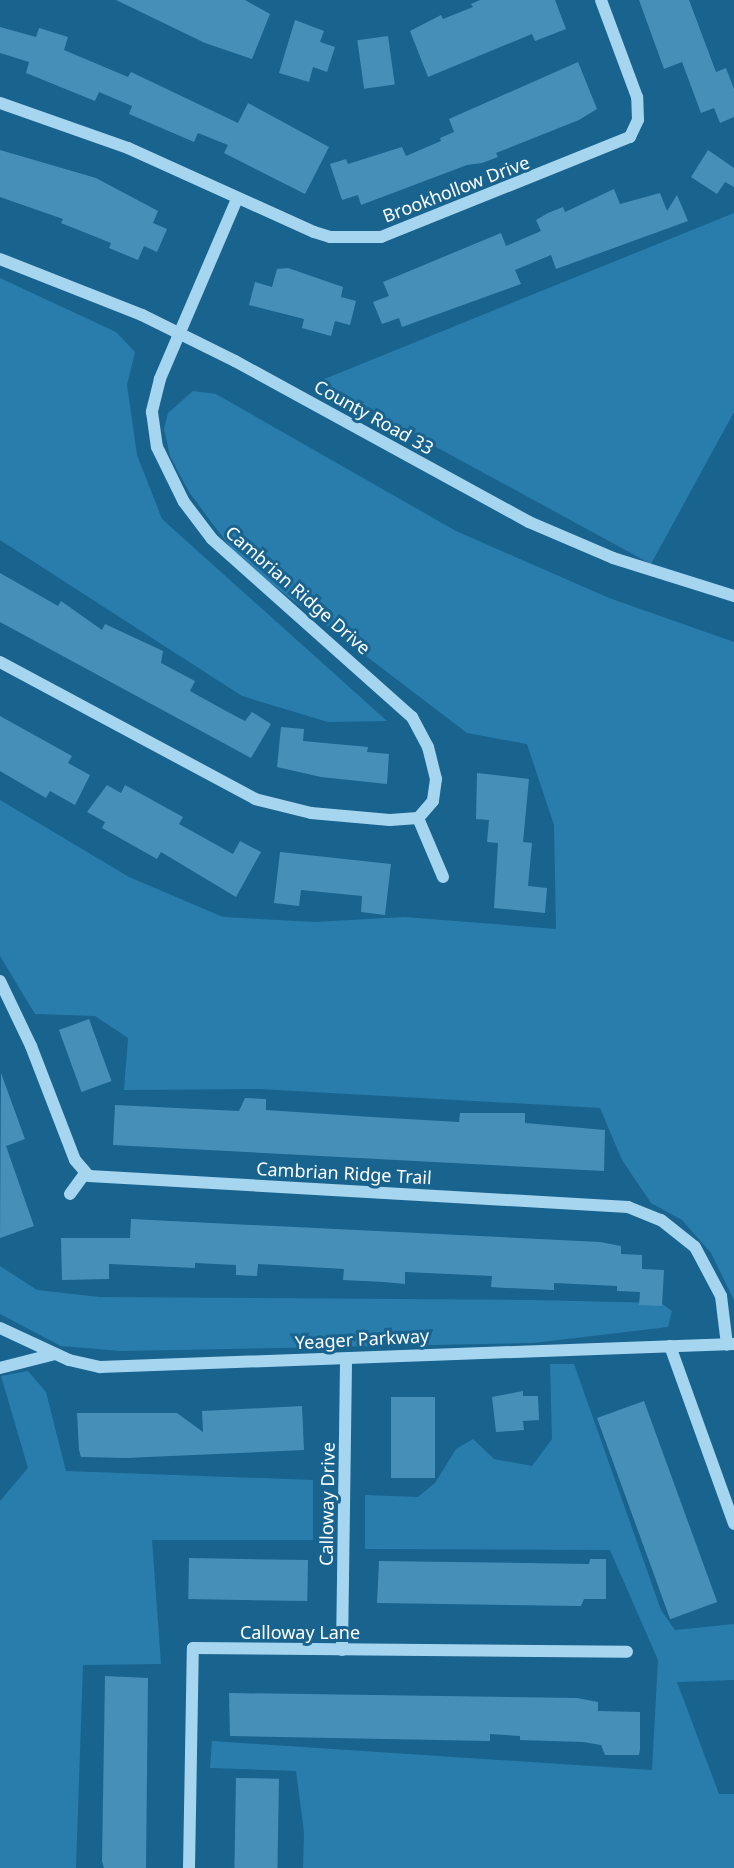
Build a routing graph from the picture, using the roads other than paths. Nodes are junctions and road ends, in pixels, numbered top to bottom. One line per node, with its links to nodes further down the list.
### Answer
1 (601, 0): 3 (street, Brookhollow Drive)
2 (0, 103): 3 (street, Brookhollow Drive)
3 (237, 199): 5 (street, Cambrian Ridge Drive)
4 (0, 259): 5 (street, County Road 33)
5 (178, 334): 6 (street, County Road 33); 8 (street, Cambrian Ridge Drive)
6 (734, 596)
7 (0, 662): 8 (street)
8 (418, 818): 9 (street)
9 (443, 877)
10 (0, 981): 11 (street)
11 (85, 1173): 12 (street); 14 (street, Cambrian Ridge Trail)
12 (70, 1194)
13 (0, 1328): 16 (street, Yeager Parkway)
14 (731, 1345): 15 (street, Yeager Parkway)
15 (670, 1346): 17 (street, Yeager Parkway); 19 (street)
16 (55, 1354): 17 (street, Yeager Parkway); 18 (street)
17 (346, 1359): 20 (street, Calloway Drive)
18 (0, 1368)
19 (734, 1524)
20 (342, 1650): 21 (street, Calloway Lane); 22 (street, Calloway Lane)
21 (627, 1652)
22 (189, 1868)

